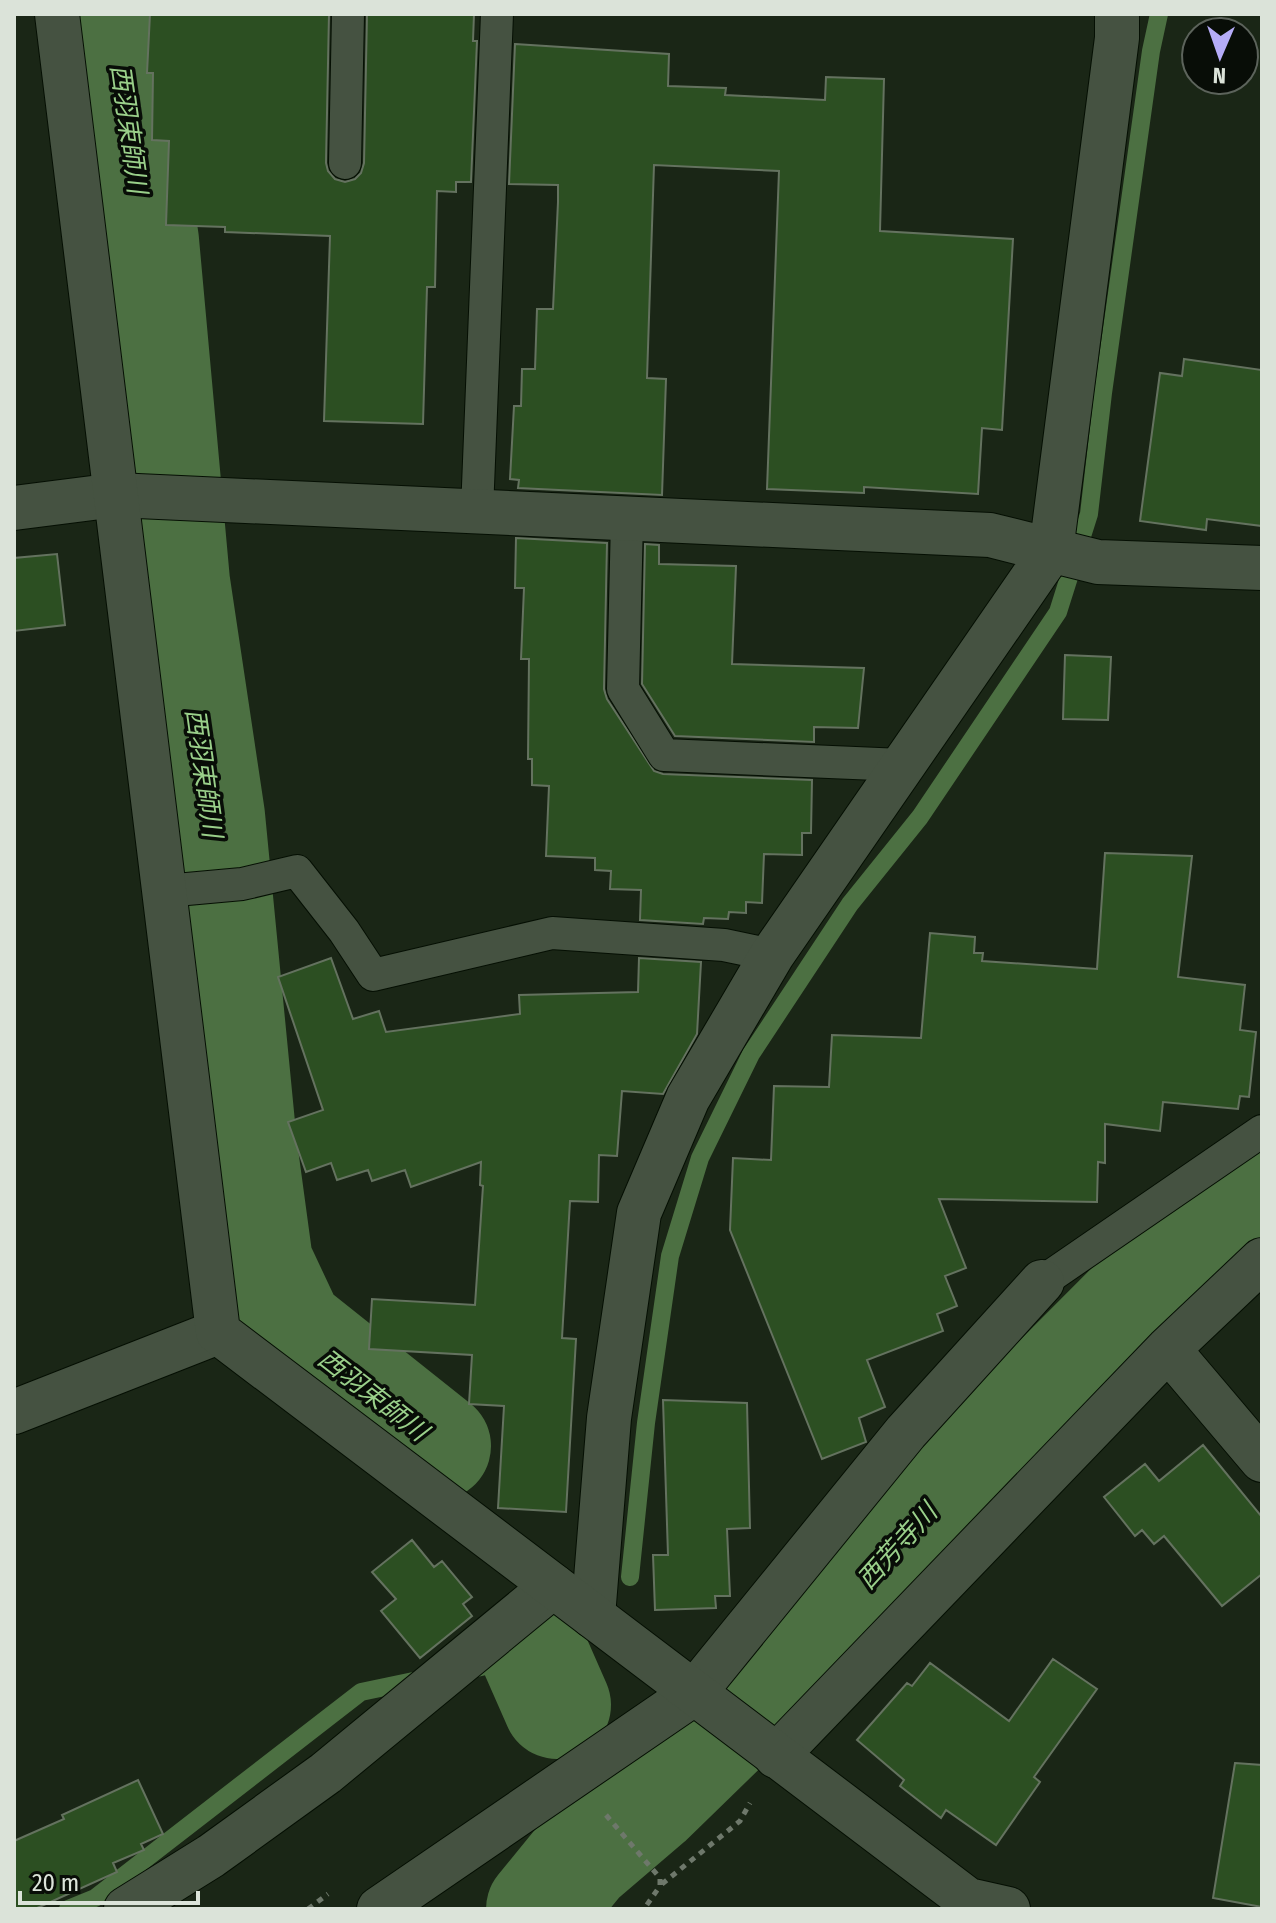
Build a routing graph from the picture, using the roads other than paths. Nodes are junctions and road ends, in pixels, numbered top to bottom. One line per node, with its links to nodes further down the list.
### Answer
1 (57, 14): 6 (street)
2 (348, 14): 5 (lane)
3 (497, 14): 8 (lane)
4 (1117, 14): 10 (street)
5 (345, 163)
6 (133, 496): 7 (street); 8 (street); 13 (street)
7 (14, 508)
8 (477, 511): 9 (street)
9 (627, 520): 10 (street); 12 (lane)
10 (1073, 556): 11 (street); 12 (street)
11 (1262, 568)
12 (902, 765): 14 (street)
13 (181, 889): 14 (lane); 18 (street)
14 (772, 955): 23 (street)
15 (1262, 1131): 17 (lane)
16 (1262, 1260): 19 (street)
17 (1042, 1282): 24 (street)
18 (218, 1332): 20 (street); 22 (street)
19 (1168, 1349): 21 (street); 25 (street)
20 (14, 1412)
21 (1262, 1460)
22 (553, 1586): 23 (street); 26 (street)
23 (593, 1616): 24 (street)
24 (693, 1694): 25 (street); 27 (street)
25 (776, 1756): 28 (street)
26 (126, 1909)
27 (379, 1909)
28 (1008, 1909)

